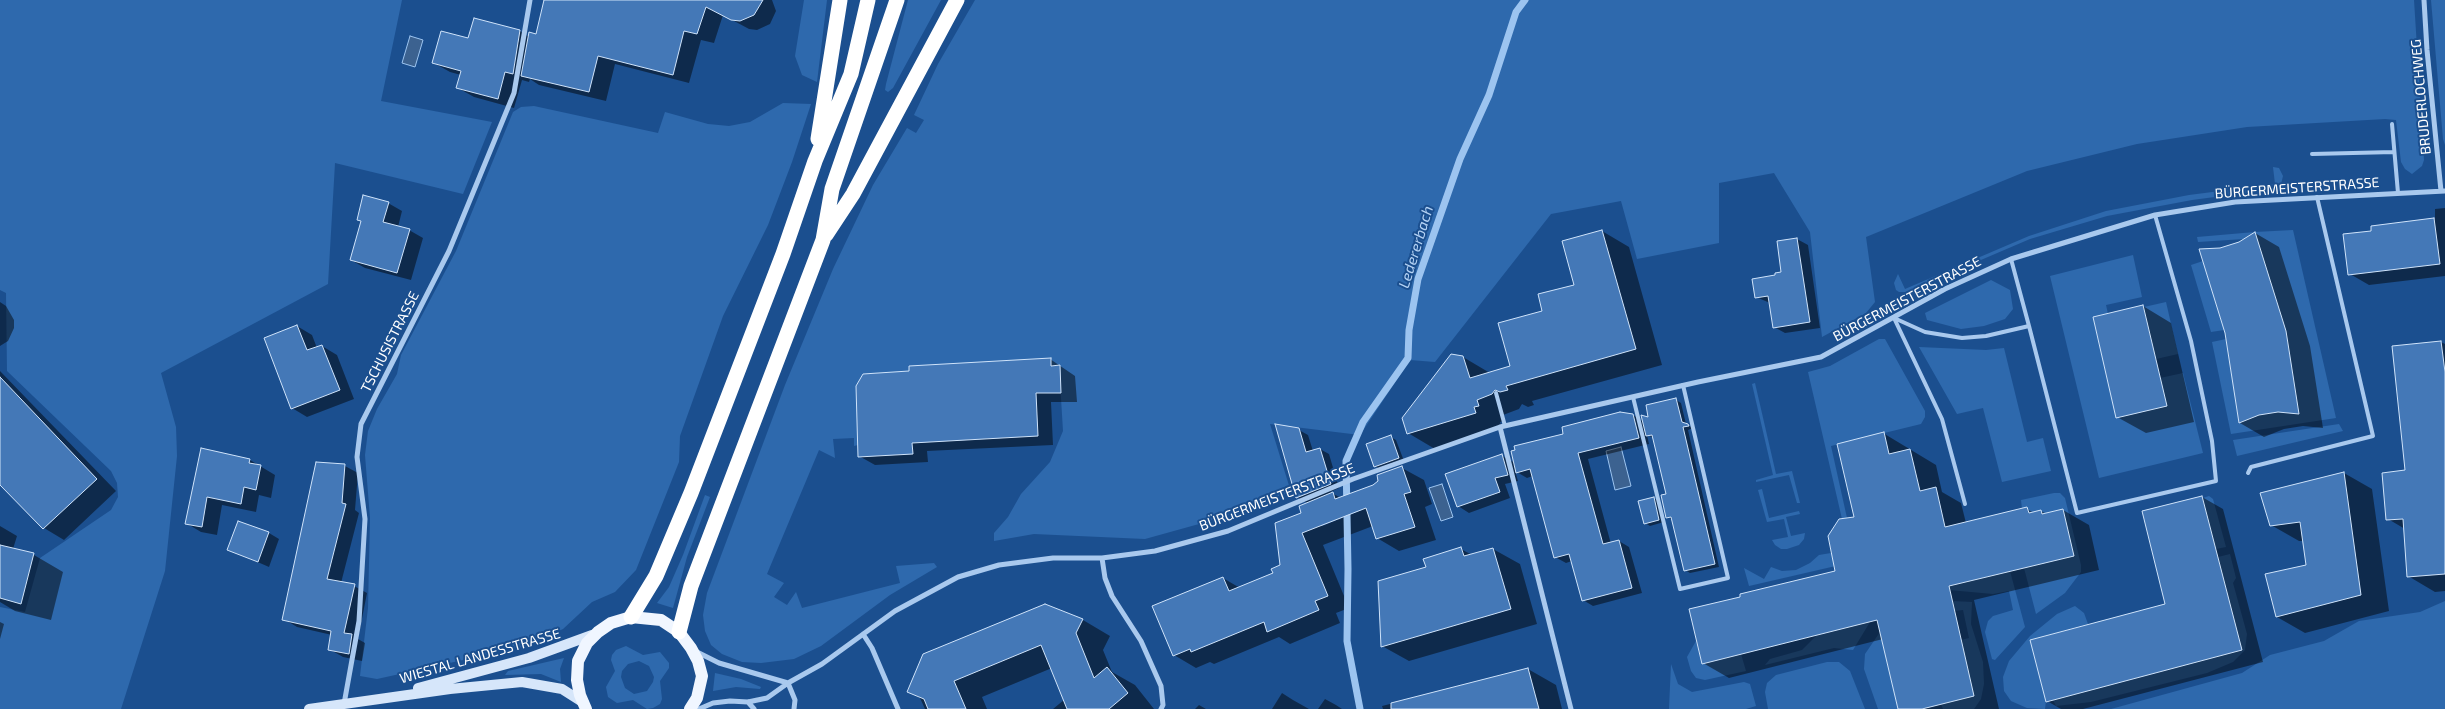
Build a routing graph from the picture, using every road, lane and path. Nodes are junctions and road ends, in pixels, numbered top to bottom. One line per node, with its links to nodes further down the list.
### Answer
1 (530, 0): 35 (street, TSCHUSISTRASSE)
2 (840, 0): 10 (highway)
3 (868, 0): 10 (highway)
4 (897, 0): 15 (highway)
5 (957, 0): 15 (highway)
6 (2424, 0): 11 (street, BRUDERLOCHWEG)
7 (2392, 124): 8 (lane)
8 (2394, 152): 9 (lane); 12 (lane)
9 (2312, 154)
10 (815, 161): 26 (highway)
11 (2443, 191): 12 (street, BÜRGERMEISTERSTRASSE)
12 (2398, 193): 13 (street, BÜRGERMEISTERSTRASSE)
13 (2317, 197): 14 (street, BÜRGERMEISTERSTRASSE); 23 (lane)
14 (2155, 214): 16 (street, BÜRGERMEISTERSTRASSE); 18 (lane)
15 (823, 240): 28 (highway)
16 (2011, 259): 17 (street, BÜRGERMEISTERSTRASSE); 18 (lane)
17 (1894, 318): 18 (lane); 19 (street, BÜRGERMEISTERSTRASSE); 24 (lane)
18 (2029, 326)
19 (1684, 385): 21 (street, BÜRGERMEISTERSTRASSE); 21 (lane)
20 (1496, 393): 22 (lane)
21 (1633, 396): 22 (street, BÜRGERMEISTERSTRASSE)
22 (1502, 427): 25 (street, BÜRGERMEISTERSTRASSE); 43 (street)
23 (2248, 473)
24 (1965, 504)
25 (1102, 558): 29 (street, BÜRGERMEISTERSTRASSE); 42 (street)
26 (631, 617): 27 (main road); 28 (main road)
27 (598, 632): 32 (main road, WIESTAL LANDESSTRASSE); 34 (main road)
28 (679, 632): 30 (main road)
29 (864, 634): 31 (street, BÜRGERMEISTERSTRASSE); 41 (street)
30 (691, 648): 31 (street); 37 (main road)
31 (788, 683): 33 (street, BÜRGERMEISTERSTRASSE); 40 (street)
32 (368, 701): 34 (main road, WIESTAL LANDESSTRASSE); 35 (main road, WIESTAL LANDESSTRASSE)
33 (748, 702): 38 (street, BÜRGERMEISTERSTRASSE); 39 (street)
34 (585, 706)
35 (344, 707): 36 (main road, WIESTAL LANDESSTRASSE)
36 (309, 709)
37 (690, 709)
38 (700, 709)
39 (754, 709)
40 (794, 709)
41 (898, 709)
42 (1161, 709)
43 (1571, 709)

